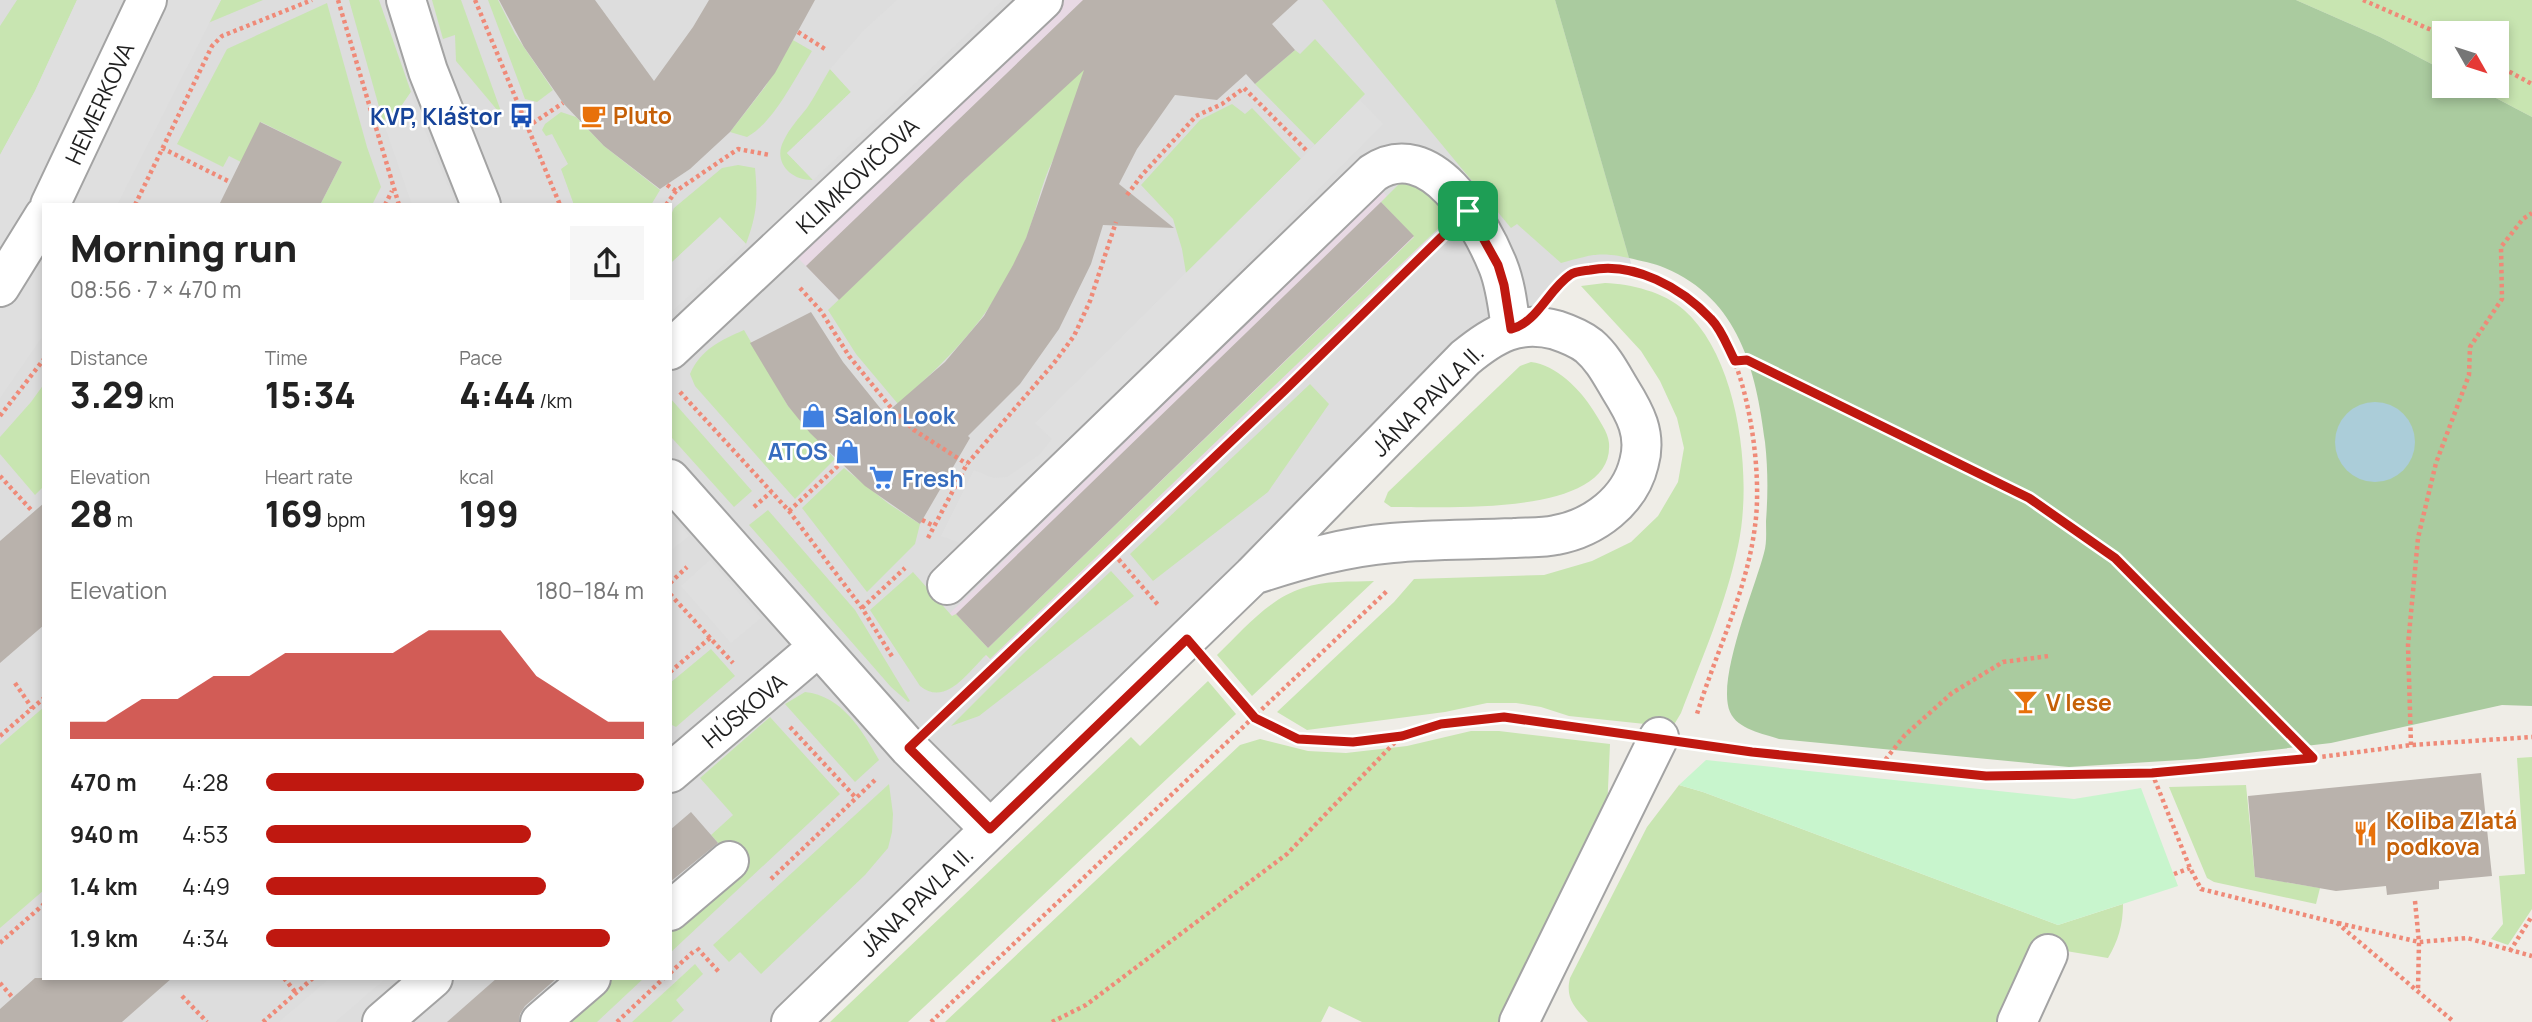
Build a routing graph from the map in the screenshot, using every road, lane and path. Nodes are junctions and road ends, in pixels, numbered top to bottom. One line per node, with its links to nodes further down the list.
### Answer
1 (147, 0): 23 (street, HEMERKOVA)
2 (312, 0): 15 (path)
3 (338, 0): 20 (path)
4 (406, 0): 27 (street)
5 (475, 0): 14 (path)
6 (1043, 0): 37 (street, KLIMKOVIČOVA)
7 (2363, 0): 8 (path)
8 (2432, 30)
9 (798, 32): 10 (path)
10 (825, 49)
11 (2510, 72): 12 (path)
12 (2532, 84)
13 (563, 103): 14 (path)
14 (527, 127): 28 (path)
15 (162, 147): 18 (path); 24 (path)
16 (1308, 152): 22 (path)
17 (770, 155): 21 (path)
18 (230, 182)
19 (667, 185): 21 (path)
20 (393, 190): 25 (path); 26 (path)
21 (676, 191): 29 (path)
22 (1127, 195)
23 (51, 203)
24 (136, 203)
25 (386, 203)
26 (398, 203)
27 (480, 203)
28 (559, 203)
29 (667, 203)
30 (1468, 211): 36 (street); 54 (path); 56 (street)
31 (2532, 213): 71 (path)
32 (42, 219): 34 (street)
33 (1116, 222): 45 (path)
34 (0, 287)
35 (807, 295): 45 (path)
36 (1518, 328): 38 (path); 52 (street, JÁNA PAVLA II.); 55 (street, JÁNA PAVLA II.)
37 (672, 347)
38 (1735, 361): 70 (path); 73 (path)
39 (42, 362): 40 (path)
40 (37, 369): 41 (path); 43 (path)
41 (42, 371)
42 (679, 391): 48 (path)
43 (0, 416)
44 (840, 464): 48 (path)
45 (967, 464): 51 (path)
46 (0, 476): 49 (path)
47 (672, 481): 59 (street)
48 (789, 511): 61 (path)
49 (33, 512)
50 (922, 520): 51 (path)
51 (934, 526): 53 (path)
52 (1439, 541): 55 (street, JÁNA PAVLA II.); 66 (path)
53 (924, 545)
54 (1114, 554): 58 (path); 72 (path)
55 (1253, 575): 58 (street, JÁNA PAVLA II.)
56 (947, 585)
57 (672, 596): 62 (path)
58 (1187, 639): 66 (path); 78 (street, JÁNA PAVLA II.)
59 (818, 647): 72 (street); 75 (street, HÚSKOVA)
60 (2049, 656): 74 (path)
61 (898, 667)
62 (672, 670)
63 (15, 683): 65 (path)
64 (42, 700): 65 (path)
65 (32, 708): 67 (path)
66 (1255, 718): 68 (path); 110 (path)
67 (0, 736)
68 (1402, 736): 70 (path); 111 (path)
69 (2532, 737): 71 (path)
70 (1674, 740): 74 (path); 112 (street)
71 (2411, 745): 73 (path)
72 (909, 748): 77 (path); 78 (street)
73 (2313, 758): 76 (path)
74 (1881, 766): 76 (path)
75 (672, 771)
76 (2152, 773): 80 (path)
77 (856, 799)
78 (990, 829): 109 (street, JÁNA PAVLA II.)
79 (729, 861): 84 (street)
80 (2190, 868): 81 (path); 86 (path)
81 (2174, 874)
82 (2415, 901): 87 (path)
83 (42, 906): 88 (path)
84 (672, 909)
85 (2532, 916): 90 (path)
86 (2337, 923): 87 (path); 100 (path)
87 (2418, 942): 90 (path); 100 (path)
88 (0, 943)
89 (697, 948): 93 (path)
90 (2510, 951): 92 (path)
91 (2048, 954): 113 (street)
92 (2532, 956)
93 (719, 972)
94 (286, 980): 101 (path)
95 (311, 980): 101 (path)
96 (431, 980): 106 (street)
97 (590, 980): 107 (street)
98 (662, 980): 108 (path)
99 (0, 983): 103 (path)
100 (2418, 990): 114 (path)
101 (296, 993): 105 (path)
102 (182, 996): 104 (path)
103 (13, 998)
104 (207, 1022)
105 (262, 1022)
106 (382, 1022)
107 (540, 1022)
108 (617, 1022)
109 (791, 1022)
110 (931, 1022)
111 (1052, 1022)
112 (1519, 1022)
113 (2017, 1022)
114 (2454, 1022)

